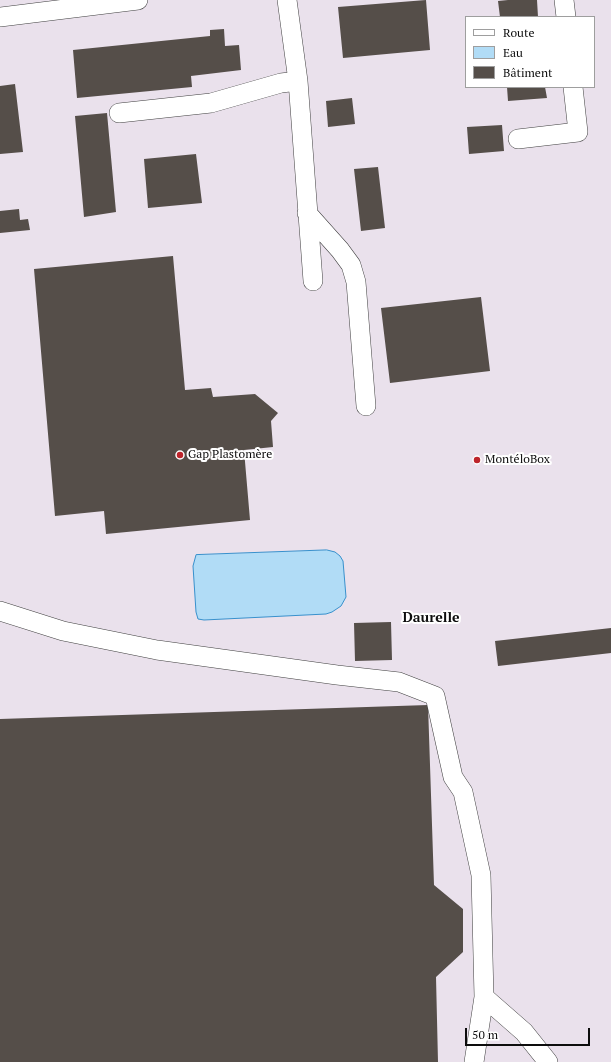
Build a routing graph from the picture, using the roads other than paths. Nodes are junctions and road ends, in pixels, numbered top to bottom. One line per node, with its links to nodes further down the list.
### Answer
1 (138, 0): 5 (street)
2 (287, 0): 6 (street)
3 (564, 0): 4 (street)
4 (566, 16)
5 (0, 18)
6 (298, 81): 8 (street); 10 (street)
7 (573, 88): 9 (street)
8 (119, 113)
9 (518, 139)
10 (307, 213): 11 (street); 12 (street)
11 (312, 281)
12 (366, 406)
13 (0, 611): 14 (street)
14 (484, 997): 15 (street); 16 (street)
15 (474, 1062)
16 (548, 1062)

